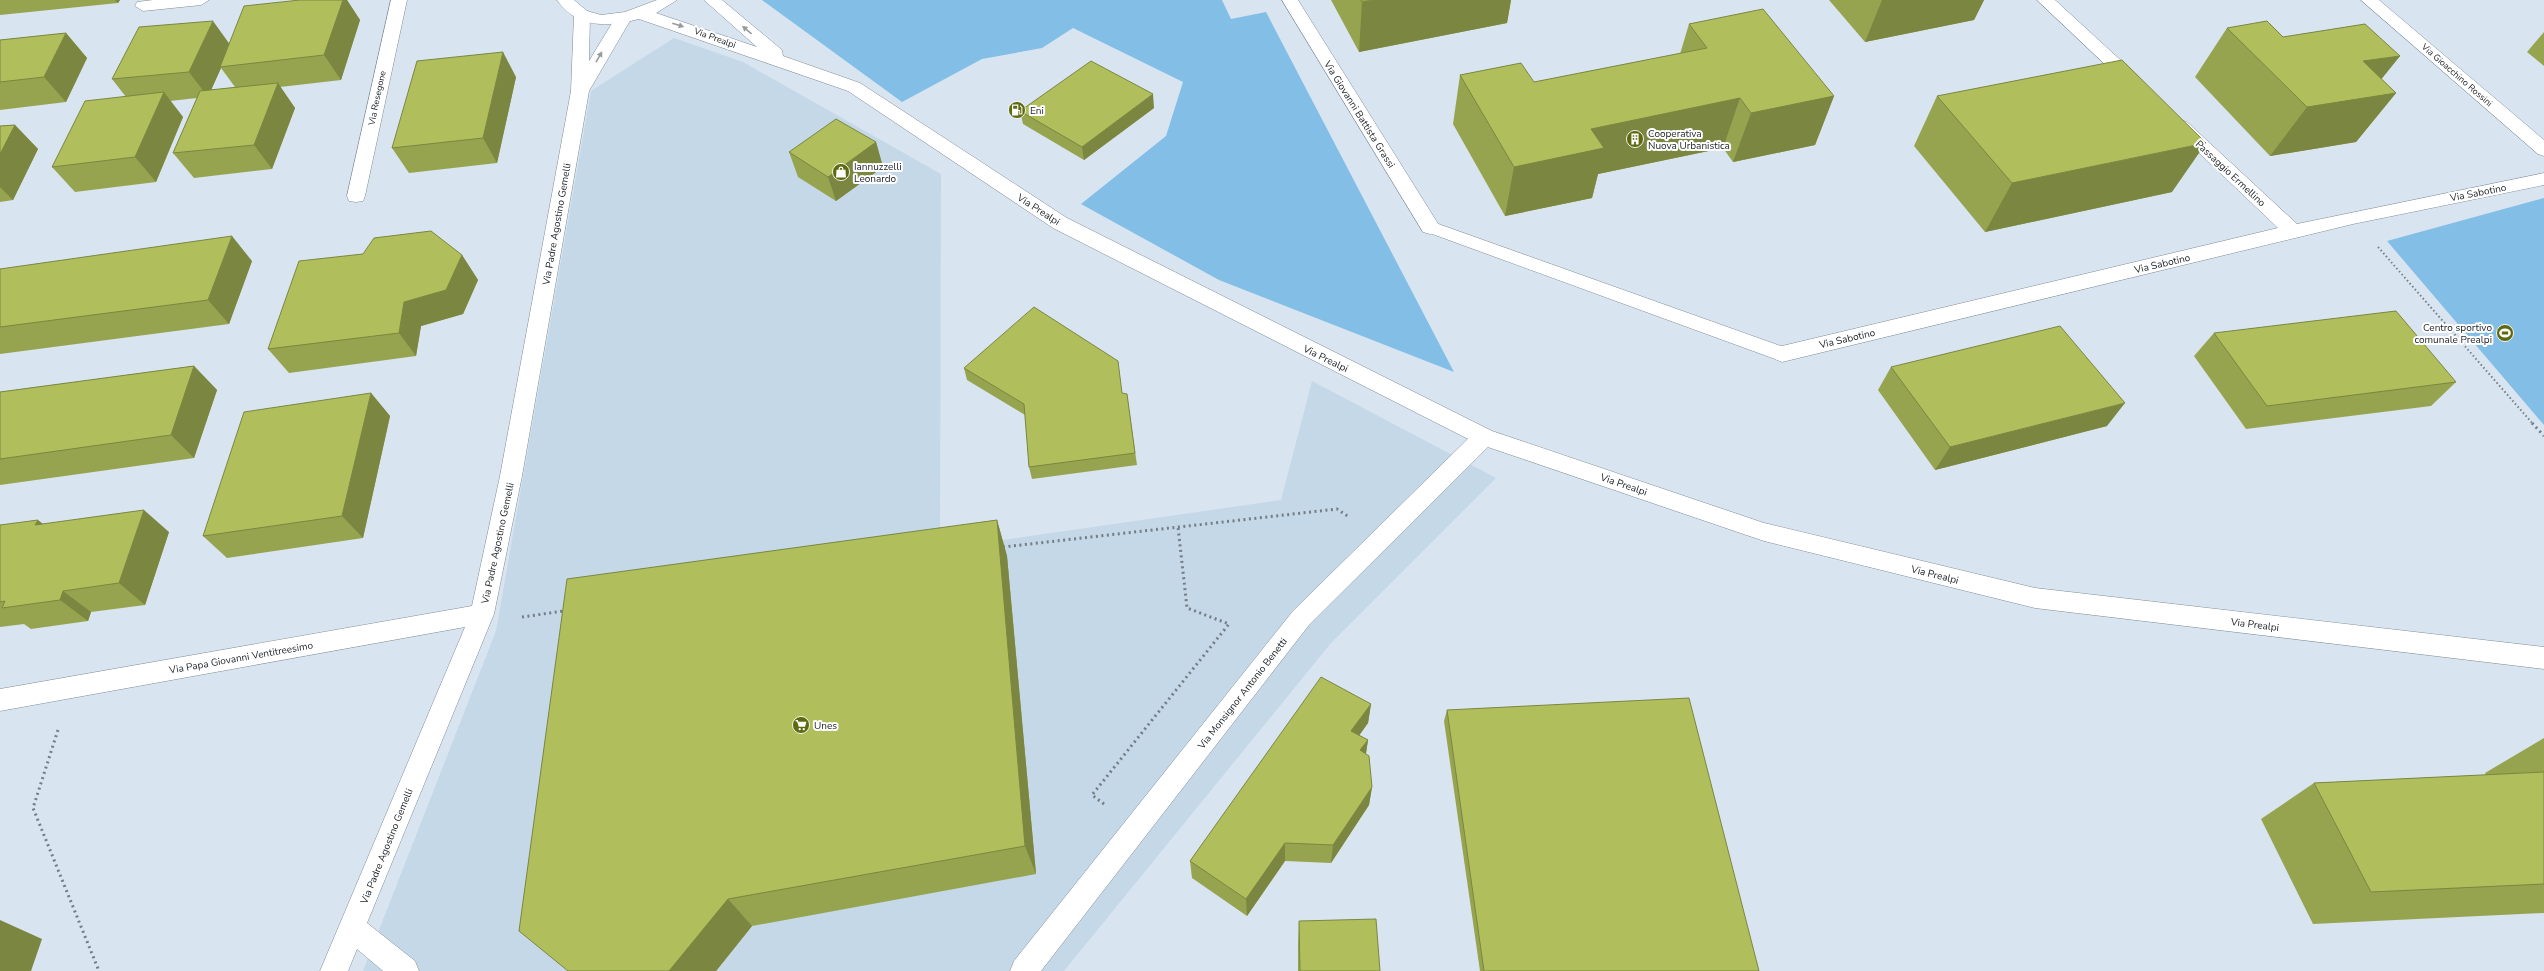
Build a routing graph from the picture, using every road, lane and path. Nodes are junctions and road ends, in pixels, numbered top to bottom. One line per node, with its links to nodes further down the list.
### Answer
1 (201, 0): 9 (street)
2 (399, 0): 19 (street, Via Resegone)
3 (565, 0): 11 (street)
4 (670, 0): 10 (street)
5 (712, 0): 13 (street, Via Prealpi, one-way to 5)
6 (1290, 0): 21 (street, Via Giovanni Battista Grassi)
7 (2045, 0): 15 (street)
8 (2369, 0): 17 (street, Via Gioacchino Rossini)
9 (143, 6)
10 (641, 14): 12 (street); 13 (street, Via Prealpi, one-way to 13)
11 (582, 15): 12 (street); 14 (street, Via Padre Agostino Gemelli)
12 (623, 19): 14 (street, Via Padre Agostino Gemelli, one-way to 12)
13 (788, 64): 25 (street, Via Prealpi)
14 (580, 91): 30 (street, Via Padre Agostino Gemelli)
15 (2144, 92)
16 (2167, 113): 22 (street, Passaggio Ermellino)
17 (2544, 150)
18 (2544, 179): 20 (street, Via Sabotino)
19 (356, 196)
20 (2353, 218): 22 (street, Via Sabotino); 24 (path)
21 (1430, 227): 23 (lane)
22 (2294, 232): 23 (street, Via Sabotino)
23 (1782, 354)
24 (2544, 436)
25 (1484, 437): 27 (street, Via Monsignor Antonio Benetti); 31 (street, Via Prealpi)
26 (1178, 527): 27 (path); 28 (path); 34 (path)
27 (1381, 539): 34 (street, Via Monsignor Antonio Benetti)
28 (999, 548)
29 (571, 610): 30 (path)
30 (480, 619): 32 (street, Via Papa Giovanni Ventitreesimo); 35 (street, Via Padre Agostino Gemelli)
31 (2544, 658)
32 (71, 688): 33 (street, Via Papa Giovanni Ventitreesimo); 36 (path)
33 (0, 700)
34 (1137, 827): 39 (street, Via Monsignor Antonio Benetti)
35 (352, 928): 37 (street, Via Padre Agostino Gemelli); 38 (street)
36 (100, 971)
37 (334, 971)
38 (405, 971)
39 (1024, 971)

